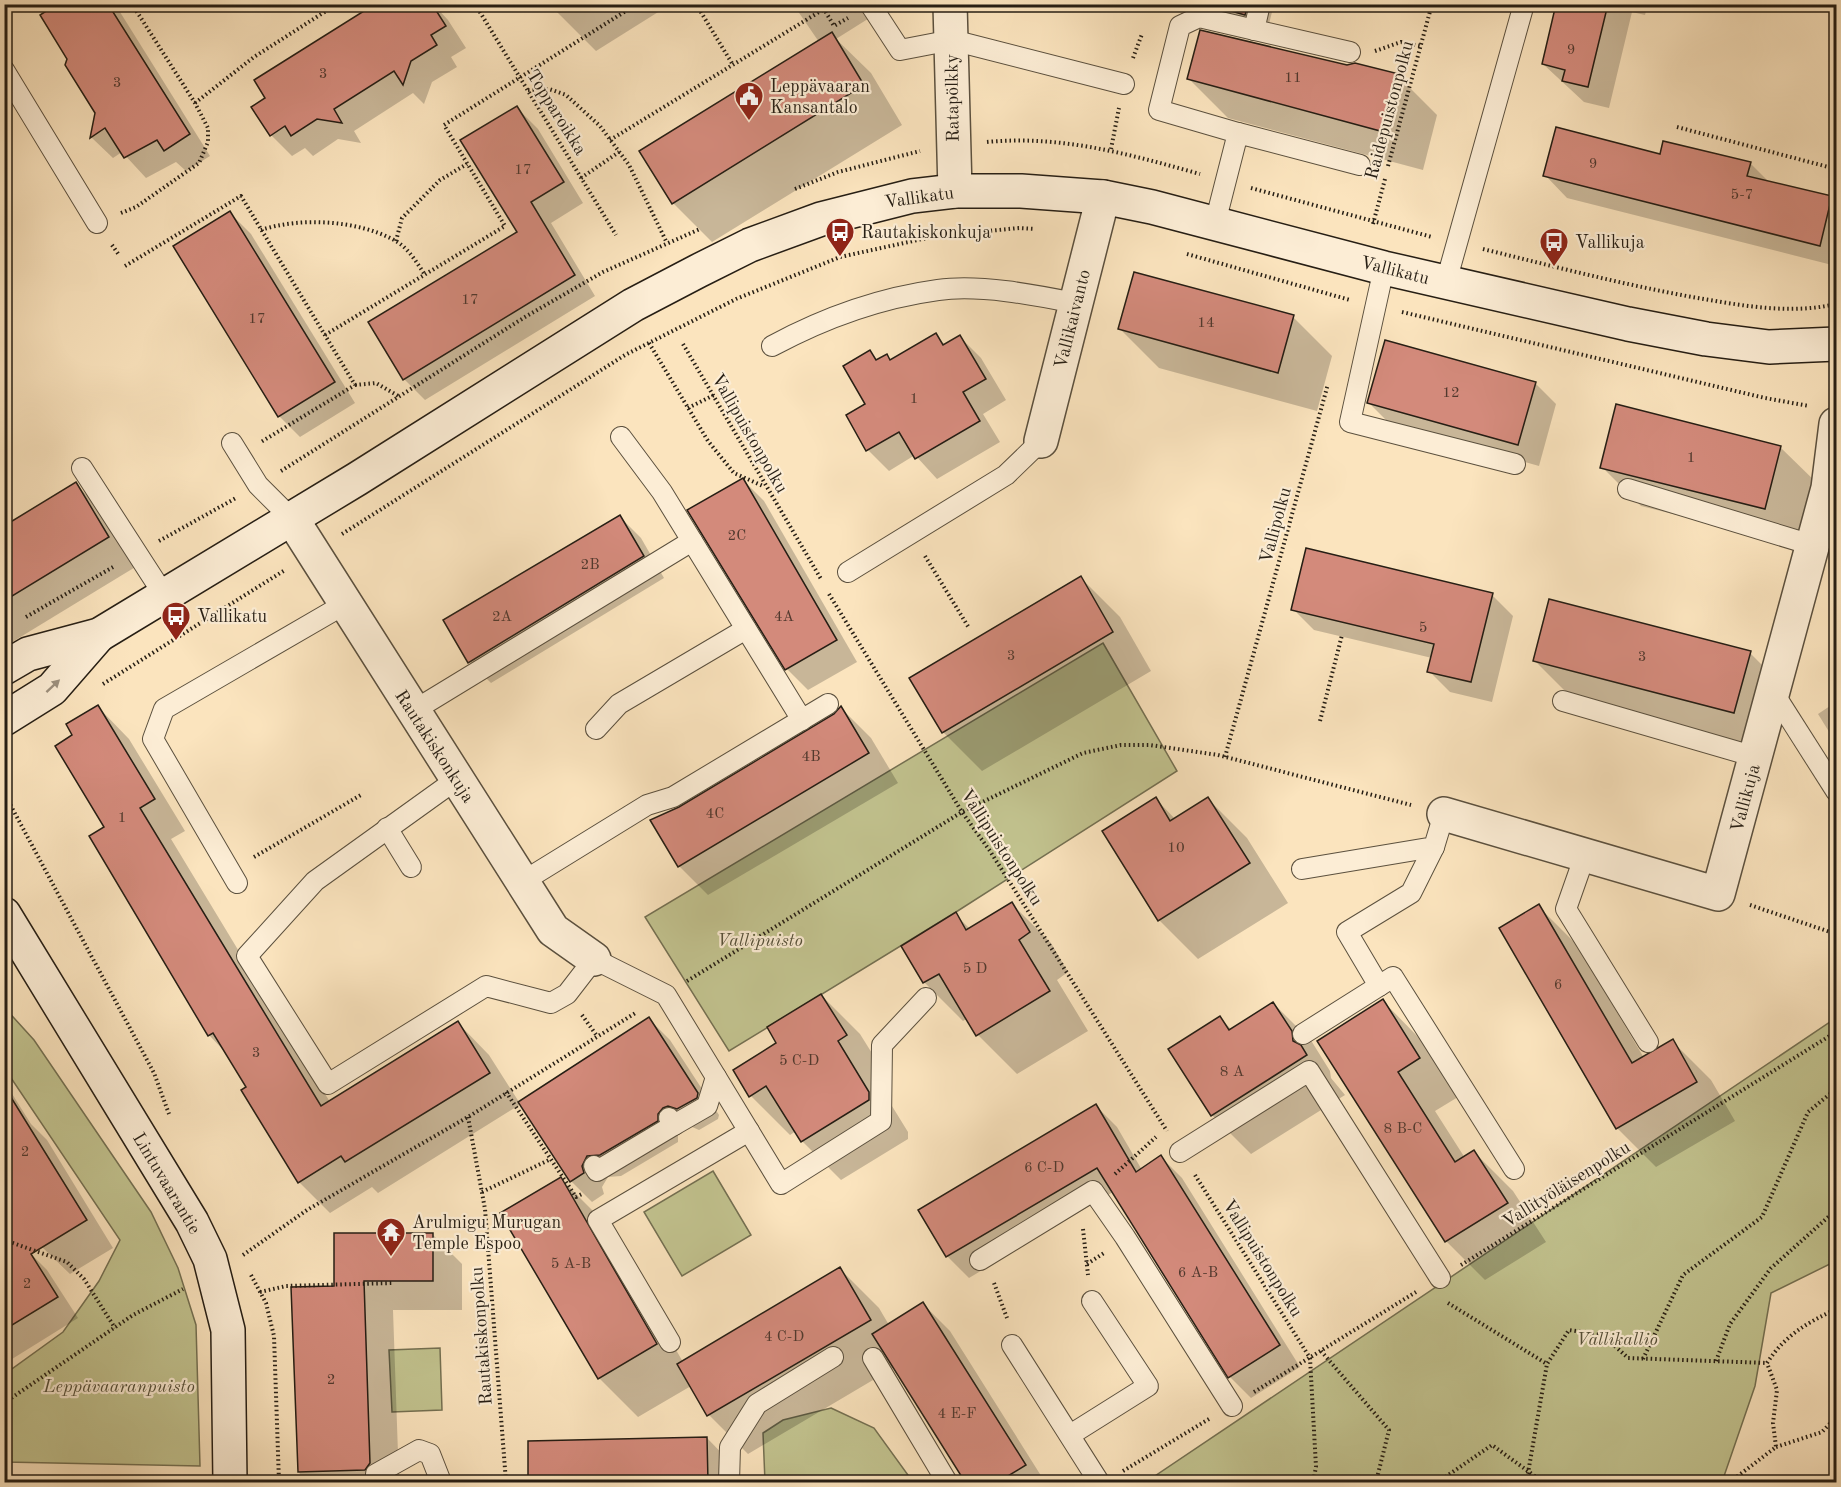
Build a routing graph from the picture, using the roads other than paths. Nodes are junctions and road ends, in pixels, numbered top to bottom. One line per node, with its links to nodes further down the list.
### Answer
1 (870, 4): 6 (lane)
2 (950, 4): 6 (main road, Ratapölkky)
3 (1260, 4): 5 (lane)
4 (1524, 4): 17 (lane)
5 (1254, 30): 7 (lane); 10 (lane)
6 (952, 40): 9 (lane); 12 (main road, Ratapölkky)
7 (1350, 52)
8 (4, 70): 14 (lane)
9 (1124, 84)
10 (1238, 133): 11 (lane); 15 (lane)
11 (1360, 165)
12 (955, 191): 13 (main road, Vallikatu); 28 (main road, Vallikatu)
13 (1103, 197): 15 (main road, Vallikatu); 18 (main road, Vallikaivanto)
14 (97, 223)
15 (1215, 224): 16 (main road, Vallikatu)
16 (1384, 268): 17 (main road, Vallikatu); 25 (lane)
17 (1446, 282): 19 (main road, Vallikatu)
18 (1075, 303): 20 (lane); 23 (main road, Vallikaivanto)
19 (1836, 344)
20 (772, 346)
21 (1826, 415): 30 (main road, Vallikuja)
22 (621, 437): 29 (lane)
23 (1041, 441): 31 (lane)
24 (236, 449): 28 (lane)
25 (1515, 464)
26 (82, 468): 32 (lane)
27 (1628, 489): 30 (lane)
28 (292, 519): 32 (main road, Vallikatu); 33 (main road, Rautakiskonkuja)
29 (693, 541): 34 (lane); 40 (lane)
30 (1812, 545): 37 (main road, Vallikuja)
31 (848, 572)
32 (164, 595): 35 (main road, Vallikatu)
33 (345, 604): 40 (main road, Rautakiskonkuja); 53 (lane)
34 (746, 629): 42 (lane); 43 (lane)
35 (99, 635): 36 (main road, Vallikatu); 41 (main road, Vallikatu, one-way to 35)
36 (4, 668)
37 (1773, 692): 44 (main road, Vallikuja); 46 (lane)
38 (1563, 701): 44 (lane)
39 (828, 704): 42 (lane)
40 (413, 711): 45 (main road, Rautakiskonkuja)
41 (4, 719)
42 (802, 720): 54 (lane)
43 (596, 729)
44 (1756, 757): 50 (main road, Vallikuja)
45 (457, 779): 48 (lane); 54 (main road, Rautakiskonkuja)
46 (1836, 791)
47 (1444, 814): 49 (lane); 50 (main road)
48 (387, 828): 51 (lane); 56 (lane)
49 (1434, 847): 52 (lane); 57 (lane)
50 (1585, 855): 60 (lane)
51 (411, 867)
52 (1302, 869)
53 (233, 877)
54 (522, 882): 56 (main road, Rautakiskonkuja)
55 (4, 914): 75 (main road, Lintuvaarantie)
56 (594, 959): 61 (lane)
57 (1379, 986): 59 (lane); 65 (lane)
58 (926, 998): 62 (lane)
59 (1303, 1034)
60 (1648, 1042)
61 (716, 1077): 62 (lane); 64 (lane)
62 (749, 1131): 69 (lane)
63 (1180, 1152): 67 (lane)
64 (594, 1166)
65 (1514, 1169)
66 (983, 1258): 73 (lane)
67 (1432, 1282)
68 (1092, 1301): 74 (lane)
69 (670, 1342)
70 (1012, 1345): 74 (lane)
71 (833, 1357): 78 (lane)
72 (873, 1358): 79 (lane)
73 (1232, 1406)
74 (1070, 1435): 80 (lane)
75 (230, 1482)
76 (376, 1482): 77 (lane)
77 (441, 1482)
78 (729, 1482)
79 (947, 1482)
80 (1099, 1482)

